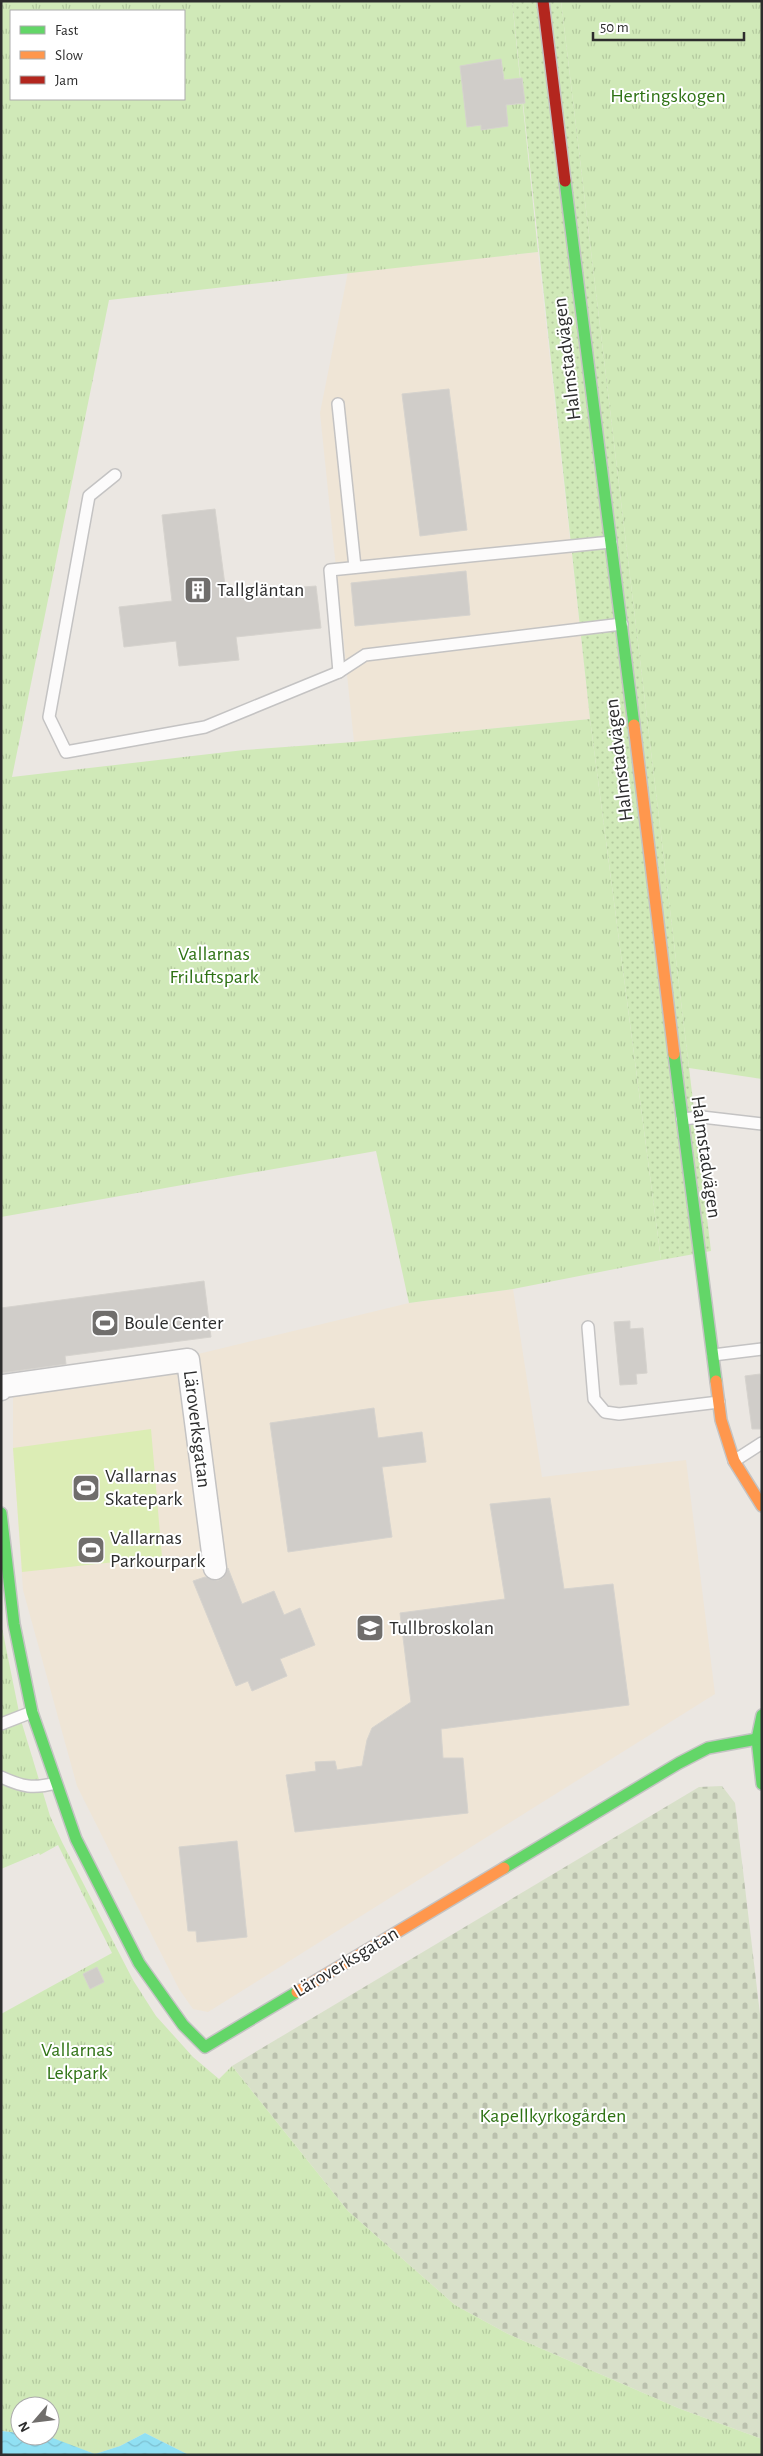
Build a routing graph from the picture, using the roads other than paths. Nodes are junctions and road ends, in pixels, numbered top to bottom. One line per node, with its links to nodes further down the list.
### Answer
1 (543, 1): 4 (main road, Halmstadvägen)
2 (338, 404): 5 (lane)
3 (115, 475): 7 (lane)
4 (610, 542): 5 (lane); 6 (main road, Halmstadvägen)
5 (355, 567): 7 (lane)
6 (622, 624): 7 (lane); 8 (main road, Halmstadvägen)
7 (339, 672)
8 (682, 1119): 9 (lane); 12 (main road, Halmstadvägen)
9 (762, 1124)
10 (588, 1327): 14 (lane)
11 (762, 1349): 12 (lane)
12 (713, 1355): 14 (main road, Halmstadvägen)
13 (1, 1388): 19 (street, Läroverksgatan)
14 (719, 1402): 16 (main road, Halmstadvägen)
15 (762, 1443): 16 (lane)
16 (734, 1461): 17 (main road, Halmstadvägen)
17 (762, 1506)
18 (1, 1513): 20 (main road, Läroverksgatan)
19 (214, 1568)
20 (32, 1712): 22 (lane); 25 (main road, Läroverksgatan)
21 (762, 1716): 23 (main road)
22 (1, 1724)
23 (757, 1739): 25 (main road, Läroverksgatan); 26 (main road)
24 (1, 1777): 25 (lane)
25 (56, 1783)
26 (762, 1784)

